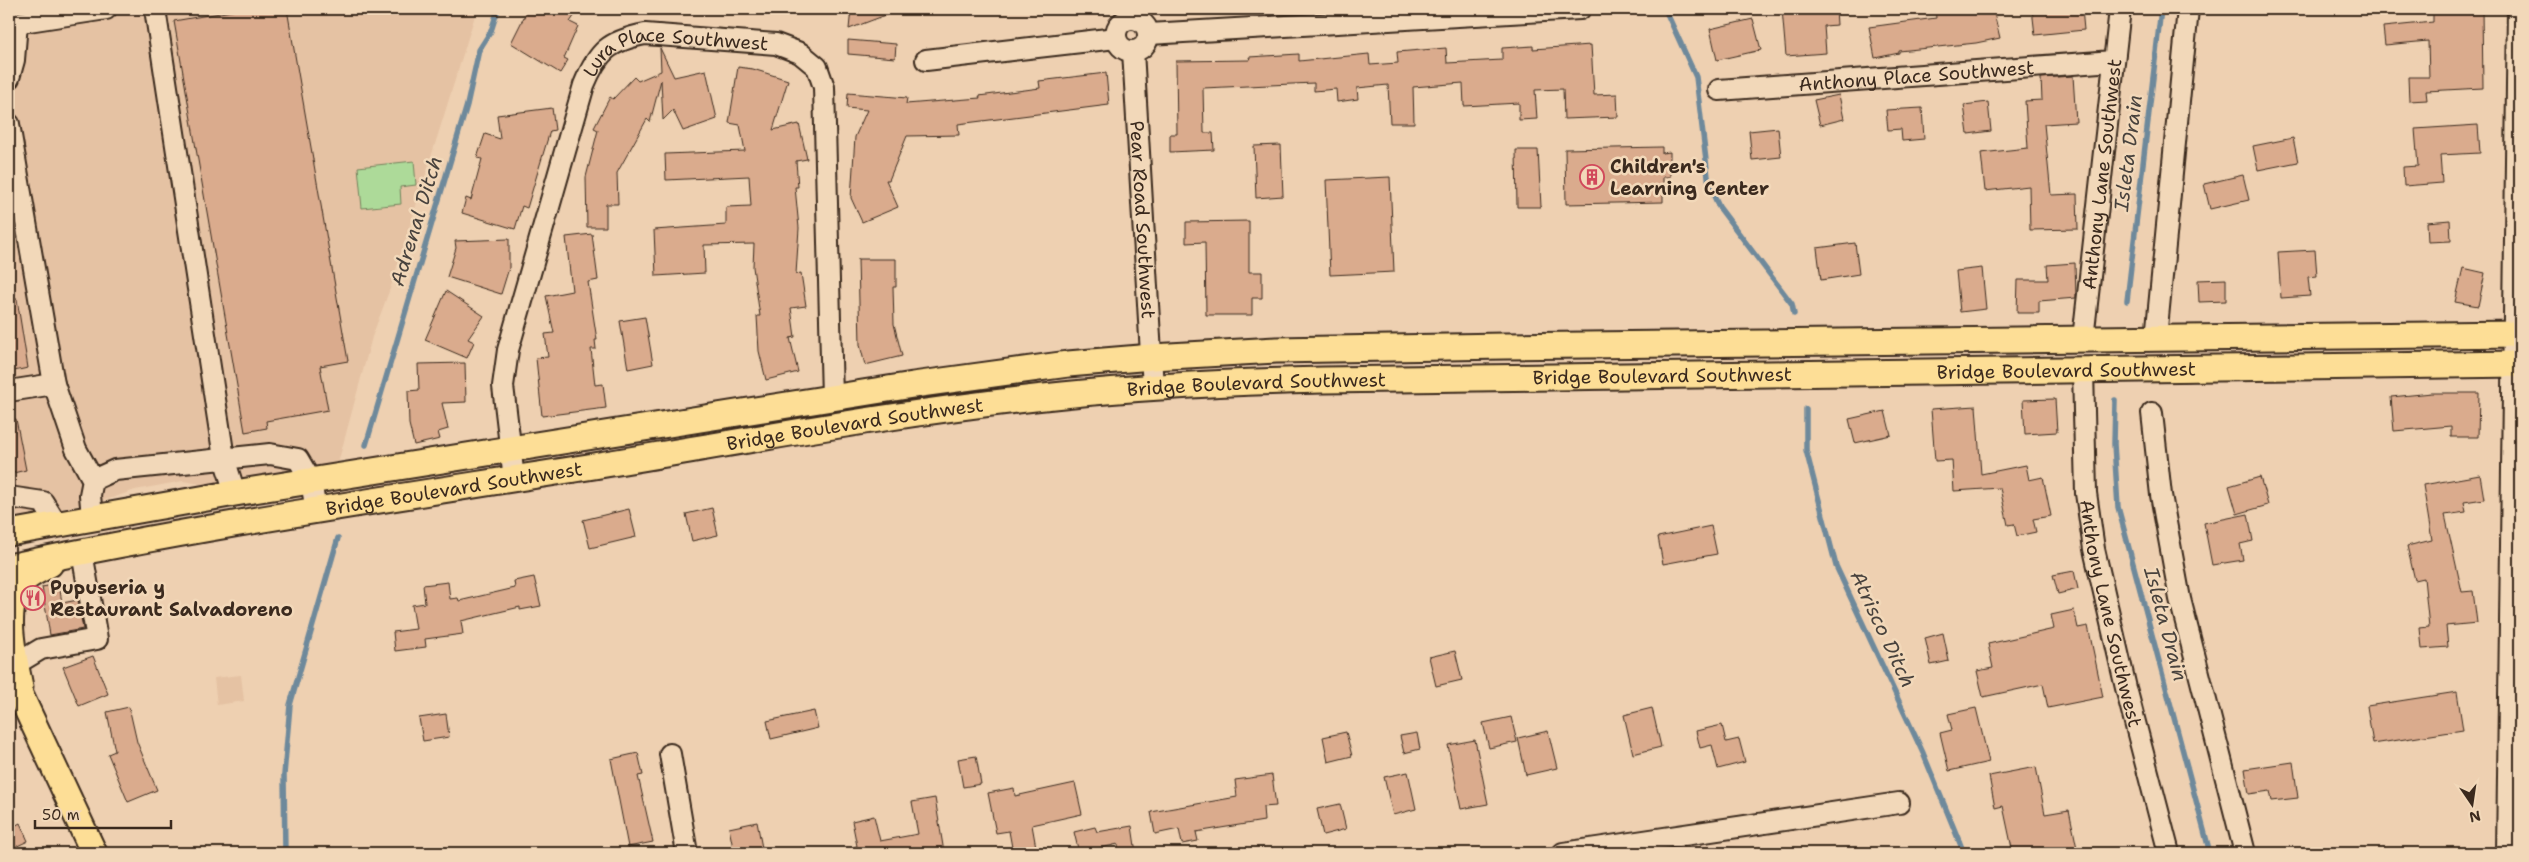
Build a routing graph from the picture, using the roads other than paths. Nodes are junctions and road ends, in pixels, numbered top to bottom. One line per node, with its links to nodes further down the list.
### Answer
1 (106, 9): 8 (street)
2 (156, 9): 29 (street)
3 (1580, 9): 9 (street)
4 (2120, 9): 13 (street, Anthony Lane Southwest)
5 (2188, 9): 18 (street)
6 (2518, 9): 17 (street)
7 (1131, 14): 9 (street); 10 (street)
8 (13, 24): 14 (street)
9 (1148, 34): 11 (street)
10 (1116, 38): 11 (street); 12 (street)
11 (1133, 51): 20 (street, Pear Road Southwest)
12 (926, 60)
13 (2113, 61): 15 (street, Anthony Place Southwest); 19 (street, Anthony Lane Southwest)
14 (9, 78)
15 (1719, 90)
16 (9, 124): 23 (street)
17 (2517, 334): 18 (main road, Bridge Boulevard Southwest); 21 (street)
18 (2156, 338): 19 (main road, Bridge Boulevard Southwest)
19 (2083, 339): 20 (main road, Bridge Boulevard Southwest)
20 (1152, 357): 24 (street, Pear Road Southwest); 26 (main road, Bridge Boulevard Southwest)
21 (2517, 364): 22 (main road, Bridge Boulevard Southwest); 49 (street)
22 (2083, 370): 24 (main road, Bridge Boulevard Southwest); 47 (street, Anthony Lane Southwest)
23 (54, 384): 25 (street); 31 (street)
24 (1153, 388): 30 (main road, Bridge Boulevard Southwest)
25 (9, 392)
26 (832, 398): 28 (main road, Bridge Boulevard Southwest); 28 (street, Lura Place Southwest)
27 (2152, 413): 48 (street)
28 (510, 449): 30 (street, Lura Place Southwest); 32 (main road, Bridge Boulevard Southwest)
29 (224, 458): 31 (street); 32 (street); 33 (street)
30 (514, 479): 35 (main road, Bridge Boulevard Southwest)
31 (93, 480): 36 (street)
32 (311, 481): 33 (main road, Bridge Boulevard Southwest); 35 (street)
33 (236, 493): 36 (main road, Bridge Boulevard Southwest)
34 (9, 497): 37 (street)
35 (316, 511): 39 (main road, Bridge Boulevard Southwest)
36 (92, 517): 37 (main road, Bridge Boulevard Southwest)
37 (56, 523): 38 (main road, Bridge Boulevard Southwest)
38 (9, 532)
39 (73, 554): 40 (main road, Bridge Boulevard Southwest); 41 (main road); 41 (street)
40 (9, 567)
41 (12, 668): 44 (main road)
42 (670, 754): 45 (street)
43 (1900, 803): 46 (street)
44 (94, 853)
45 (687, 853)
46 (1563, 853)
47 (2169, 853)
48 (2245, 853)
49 (2507, 853)

